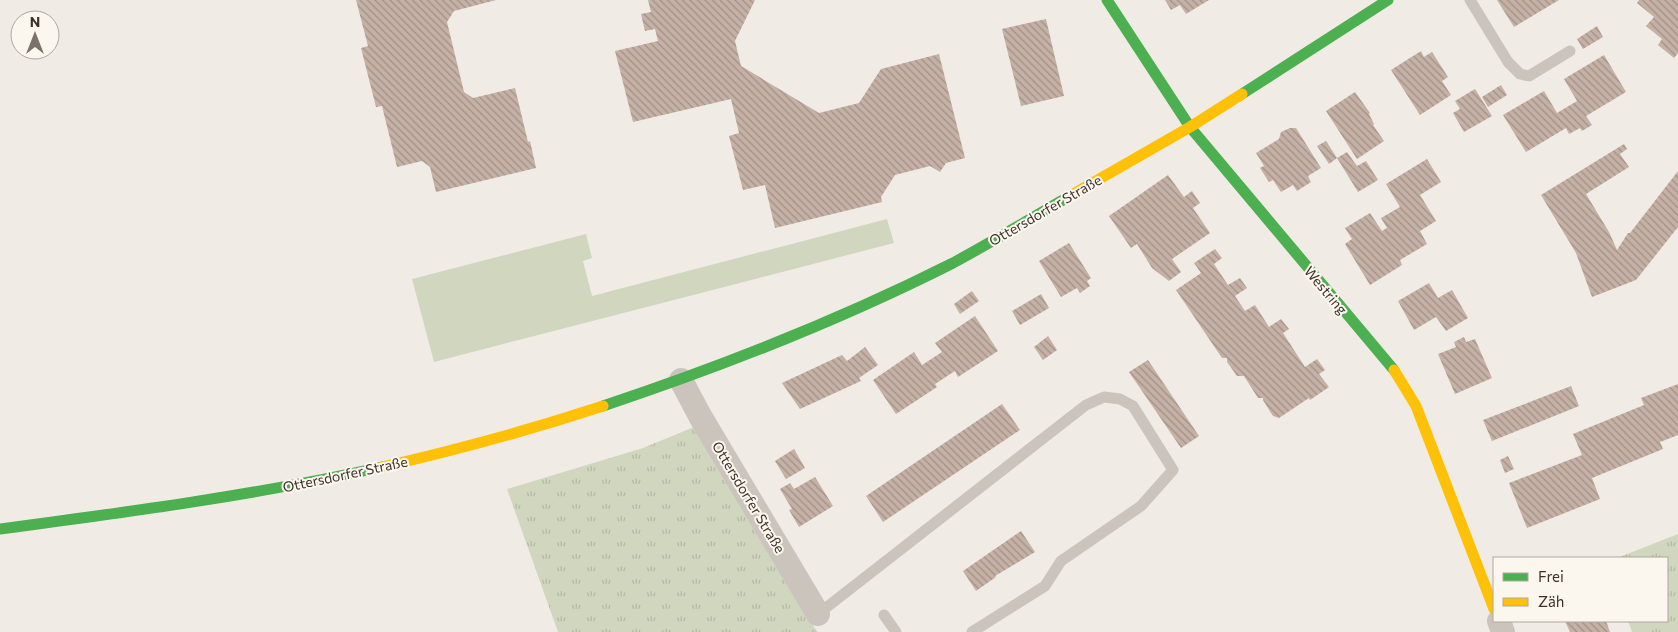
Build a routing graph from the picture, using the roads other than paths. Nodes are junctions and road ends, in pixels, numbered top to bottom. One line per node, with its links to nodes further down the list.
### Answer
1 (1106, 0): 5 (street, Westring)
2 (1388, 0): 5 (street, Ottersdorfer Straße)
3 (1470, 0): 4 (lane)
4 (1570, 52)
5 (1190, 127): 6 (street, Ottersdorfer Straße); 8 (street, Westring)
6 (682, 380): 7 (street, Ottersdorfer Straße); 9 (street, Ottersdorfer Straße)
7 (0, 529)
8 (1493, 606)
9 (818, 614): 12 (lane)
10 (884, 615): 11 (lane)
11 (896, 632)
12 (972, 632)

